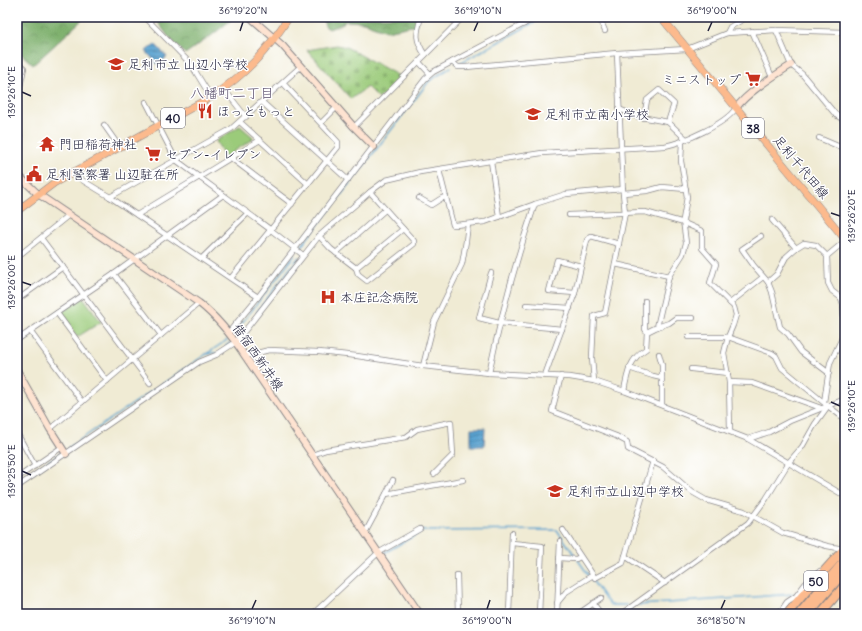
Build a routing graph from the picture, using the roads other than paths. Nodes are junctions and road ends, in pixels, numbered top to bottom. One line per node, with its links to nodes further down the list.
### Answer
1 (145, 17): 30 (street)
2 (250, 17): 17 (main road)
3 (289, 17): 17 (main road, 40)
4 (421, 17): 20 (street)
5 (463, 17): 20 (street)
6 (519, 17): 11 (street)
7 (537, 17): 11 (street)
8 (599, 17): 13 (street)
9 (661, 17): 18 (main road, 足利千代田線 / 38)
10 (747, 17): 16 (street)
11 (524, 24): 23 (street)
12 (776, 30): 14 (street); 15 (street); 24 (street)
13 (605, 31)
14 (752, 31): 16 (street); 27 (street)
15 (845, 32)
16 (727, 33): 18 (street)
17 (275, 38): 25 (main road); 29 (main road, 40)
18 (687, 49): 19 (street); 35 (main road, 足利千代田線 / 38)
19 (617, 53): 23 (street); 36 (street)
20 (424, 55): 22 (street)
21 (17, 62): 31 (street)
22 (419, 62): 26 (street); 47 (street)
23 (452, 62): 26 (street)
24 (791, 65): 27 (main road); 37 (street)
25 (300, 67): 28 (street); 34 (main road)
26 (430, 74): 55 (street)
27 (772, 77): 35 (main road)
28 (283, 83): 33 (street); 44 (street)
29 (224, 89): 30 (main road, 40); 39 (street)
30 (211, 97): 46 (main road, 40)
31 (17, 100)
32 (146, 102): 46 (street)
33 (262, 102): 39 (street); 61 (street)
34 (337, 107): 44 (street); 47 (main road)
35 (736, 108): 50 (street); 95 (main road, 足利千代田線 / 38)
36 (619, 109): 40 (street); 56 (street)
37 (836, 115): 38 (street); 41 (street)
38 (845, 115)
39 (246, 117): 42 (street)
40 (644, 118): 43 (street); 43 (street)
41 (845, 121)
42 (240, 122): 51 (street); 59 (street)
43 (668, 122): 50 (street)
44 (321, 123): 61 (street)
45 (104, 125): 54 (street)
46 (158, 126): 54 (main road, 40); 59 (street)
47 (354, 127): 55 (main road)
48 (17, 131): 52 (street)
49 (819, 138): 57 (street)
50 (686, 139): 53 (street)
51 (260, 140): 58 (street); 67 (street)
52 (17, 142)
53 (682, 142): 56 (street); 68 (street)
54 (118, 147): 63 (main road, 40)
55 (374, 147): 66 (street)
56 (621, 148): 60 (street); 69 (street)
57 (845, 149)
58 (231, 158): 65 (street); 76 (street)
59 (176, 160): 65 (street); 73 (street)
60 (491, 161): 62 (street); 85 (street)
61 (326, 162): 66 (street); 67 (street)
62 (439, 170): 70 (street); 74 (street)
63 (74, 172): 71 (main road, 40); 73 (street)
64 (17, 174): 71 (main road, 借宿西新井線)
65 (199, 178): 72 (street); 83 (street)
66 (348, 180): 97 (street)
67 (308, 184): 76 (street)
68 (686, 189): 69 (street); 87 (street)
69 (623, 191): 77 (street); 81 (street)
70 (370, 192): 79 (street); 92 (street)
71 (38, 194): 78 (main road, 40); 82 (main road, 借宿西新井線)
72 (223, 195): 80 (street); 91 (street)
73 (110, 197): 83 (street)
74 (446, 197): 75 (street); 88 (street)
75 (419, 198)
76 (292, 204): 90 (street)
77 (535, 204): 85 (street); 126 (street)
78 (17, 210)
79 (385, 210): 89 (street); 99 (street)
80 (248, 213): 90 (street); 104 (street)
81 (625, 213): 84 (street); 87 (street); 96 (street)
82 (68, 215): 94 (street); 103 (main road, 借宿西新井線)
83 (138, 215): 91 (street)
84 (569, 215)
85 (498, 217): 88 (street)
86 (772, 220): 98 (street)
87 (684, 223): 111 (street); 121 (street)
88 (468, 224): 140 (street)
89 (403, 229): 108 (street); 108 (street)
90 (271, 230): 97 (street); 113 (street)
91 (166, 236): 103 (street); 104 (street)
92 (319, 236): 99 (street); 100 (street)
93 (761, 236): 112 (street)
94 (41, 238): 102 (street); 107 (street)
95 (845, 240): 101 (street)
96 (619, 244): 105 (street); 106 (street)
97 (295, 248): 100 (street); 117 (street)
98 (796, 248): 101 (street); 114 (street)
99 (336, 253): 108 (street)
100 (303, 255): 136 (street)
101 (827, 256): 146 (street)
102 (17, 257)
103 (134, 259): 110 (street); 120 (main road, 借宿西新井線)
104 (201, 259): 113 (street)
105 (615, 264): 111 (street); 150 (street)
106 (581, 266): 115 (street); 115 (street)
107 (63, 267): 116 (street); 118 (street)
108 (356, 268)
109 (491, 273): 126 (street)
110 (114, 274): 116 (street); 132 (street)
111 (669, 276): 127 (street)
112 (763, 277): 114 (street); 121 (street)
113 (231, 278): 117 (street)
114 (768, 282): 146 (street)
115 (575, 293): 123 (street)
116 (84, 294): 124 (street); 139 (street)
117 (258, 297): 130 (street)
118 (17, 300)
119 (645, 300): 131 (street)
120 (199, 303): 130 (main road, 借宿西新井線); 132 (street)
121 (730, 303): 133 (street)
122 (526, 305): 123 (street)
123 (570, 308): 128 (street)
124 (57, 313): 129 (street); 151 (street)
125 (693, 318): 127 (street)
126 (500, 323): 128 (street); 144 (street)
127 (657, 327): 131 (street)
128 (562, 329): 147 (street)
129 (30, 331): 135 (street); 156 (street)
130 (229, 332): 136 (main road, 借宿西新井線)
131 (648, 332): 141 (street)
132 (161, 335): 139 (street)
133 (728, 336): 134 (street); 145 (street); 157 (street)
134 (688, 337)
135 (17, 340)
136 (236, 342): 138 (main road, 借宿西新井線); 166 (street)
137 (659, 354): 149 (street)
138 (245, 356): 140 (street); 167 (main road, 借宿西新井線)
139 (133, 360): 151 (street); 153 (street)
140 (423, 366): 144 (street)
141 (629, 368): 149 (street); 154 (street)
142 (691, 369): 145 (street)
143 (17, 371): 161 (main road)
144 (489, 373): 147 (street)
145 (728, 373): 152 (street)
146 (829, 373): 157 (street)
147 (545, 375): 148 (street)
148 (561, 376): 150 (street); 168 (street)
149 (662, 378): 158 (street)
150 (594, 380): 154 (street)
151 (107, 381): 156 (street)
152 (729, 382): 159 (street); 162 (street)
153 (150, 383)
154 (624, 391): 158 (street)
155 (845, 399): 157 (street)
156 (82, 402): 161 (street)
157 (826, 404): 159 (street); 160 (street); 169 (street)
158 (662, 405): 162 (street)
159 (822, 408): 164 (street)
160 (845, 420)
161 (50, 429): 165 (main road)
162 (730, 431): 164 (street)
163 (18, 436): 170 (street)
164 (748, 439): 169 (street)
165 (62, 447): 166 (main road); 170 (street)
166 (66, 454): 175 (street)
167 (312, 455): 171 (street); 181 (main road, 借宿西新井線)
168 (653, 461): 178 (street); 188 (street)
169 (789, 462): 177 (street); 178 (street)
170 (35, 466): 172 (street)
171 (434, 474)
172 (17, 478)
173 (393, 480): 176 (street)
174 (463, 480): 176 (street)
175 (17, 487)
176 (386, 494): 181 (street)
177 (845, 496)
178 (753, 517): 185 (street); 195 (street)
179 (420, 529): 186 (street)
180 (563, 530): 187 (street)
181 (365, 533): 186 (main road, 借宿西新井線)
182 (512, 533): 184 (street)
183 (560, 541): 189 (street)
184 (512, 543): 203 (street); 204 (street)
185 (845, 548): 191 (highway, 50)
186 (378, 553): 200 (street); 201 (main road, 借宿西新井線)
187 (580, 556): 189 (street); 194 (street)
188 (625, 556): 194 (street); 195 (street)
189 (559, 558): 198 (street)
190 (845, 560): 211 (highway, 50)
191 (829, 566): 209 (street); 210 (highway, 50)
192 (845, 571): 212 (highway, 50)
193 (457, 575): 202 (street)
194 (593, 575): 198 (street)
195 (665, 583): 208 (street)
196 (845, 585): 213 (highway, 50)
197 (601, 598): 199 (street)
198 (557, 603): 205 (street)
199 (593, 604): 206 (street); 207 (street)
200 (313, 614)
201 (420, 614)
202 (458, 614)
203 (509, 614)
204 (539, 614)
205 (557, 614)
206 (578, 614)
207 (601, 614)
208 (621, 614)
209 (778, 614)
210 (787, 614)
211 (799, 614)
212 (808, 614)
213 (820, 614)

